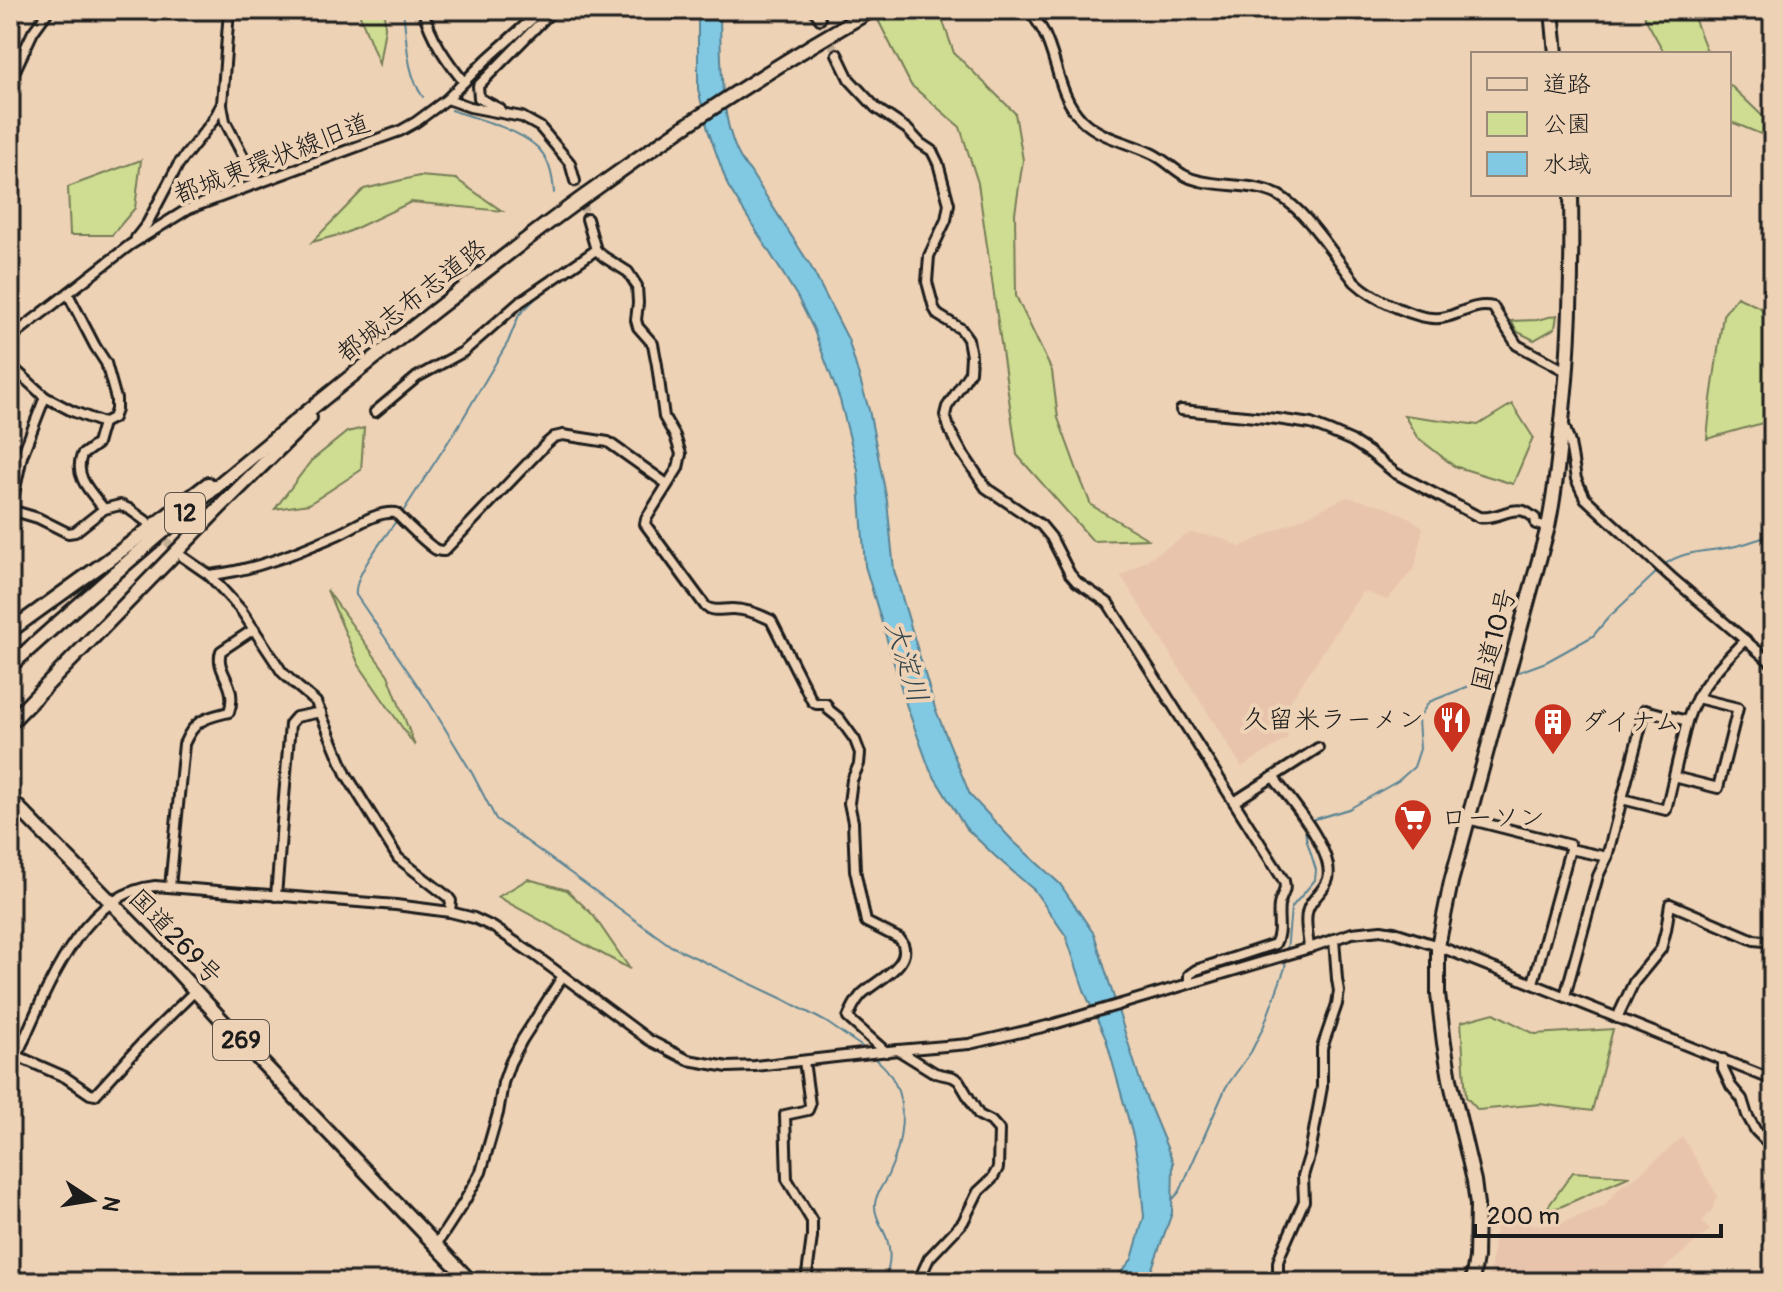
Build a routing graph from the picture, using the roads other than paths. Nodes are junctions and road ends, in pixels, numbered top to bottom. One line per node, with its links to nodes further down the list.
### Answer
1 (49, 10): 13 (street)
2 (229, 10): 16 (street)
3 (423, 10): 14 (street)
4 (542, 10): 14 (street, 都城東環状線旧道)
5 (553, 10): 17 (street)
6 (814, 10): 10 (street)
7 (872, 10): 27 (highway, 都城志布志道路 / 12)
8 (1030, 10): 28 (street)
9 (1552, 10): 11 (highway)
10 (820, 19)
11 (1556, 52)
12 (837, 54): 57 (street)
13 (10, 81)
14 (464, 82): 15 (street, 都城東環状線旧道)
15 (447, 99): 17 (street); 19 (street, 都城東環状線旧道)
16 (222, 104): 19 (street); 22 (street)
17 (510, 114): 18 (street)
18 (575, 181)
19 (257, 183): 22 (street, 都城東環状線旧道)
20 (1571, 196): 28 (highway, 国道10号)
21 (587, 219): 23 (street)
22 (130, 245): 24 (street, 都城東環状線旧道)
23 (596, 250): 31 (street); 36 (street)
24 (68, 294): 25 (street, 都城東環状線旧道); 33 (street)
25 (10, 338)
26 (10, 365): 29 (street)
27 (364, 366): 44 (highway); 47 (highway, 都城志布志道路 / 12); 51 (highway)
28 (1566, 371): 32 (highway, 国道10号)
29 (45, 397): 33 (street); 35 (street)
30 (1181, 410): 40 (street)
31 (375, 412)
32 (1563, 421): 40 (highway, 国道10号); 45 (street)
33 (103, 423): 37 (street)
34 (10, 451): 35 (street)
35 (22, 456): 38 (street)
36 (667, 484): 42 (street); 78 (street)
37 (104, 509): 38 (street); 39 (street)
38 (10, 511)
39 (146, 521)
40 (1548, 527): 58 (highway, 国道10号)
41 (183, 557): 42 (street)
42 (209, 575): 43 (street)
43 (254, 629): 49 (street); 61 (street)
44 (10, 631)
45 (1745, 640): 46 (street); 48 (street)
46 (1773, 664)
47 (10, 666)
48 (1697, 698): 50 (street); 54 (street)
49 (321, 712): 62 (street); 64 (street)
50 (1687, 721): 54 (street); 56 (street)
51 (11, 722)
52 (1318, 748): 53 (street)
53 (1273, 777): 57 (street); 68 (street)
54 (1674, 777): 56 (street)
55 (10, 799): 63 (highway, 国道269号 / 269)
56 (1622, 799): 60 (street)
57 (1234, 802): 70 (street)
58 (1468, 819): 59 (street); 67 (highway, 国道10号)
59 (1570, 849): 60 (street); 71 (street)
60 (1607, 857): 73 (street)
61 (170, 887): 62 (street); 63 (street)
62 (276, 896): 64 (street)
63 (111, 902): 72 (highway, 国道269号 / 269); 76 (street)
64 (450, 912): 69 (street)
65 (1334, 939): 67 (street); 68 (street); 89 (street)
66 (1773, 942): 74 (street)
67 (1438, 946): 71 (street); 90 (highway, 国道10号)
68 (1308, 948): 70 (street)
69 (563, 976): 81 (street); 85 (street)
70 (1189, 983): 77 (street)
71 (1533, 983): 73 (street)
72 (196, 990): 79 (street); 85 (highway, 国道269号 / 269)
73 (1565, 996): 74 (street)
74 (1617, 1018): 80 (street)
75 (10, 1031): 76 (street)
76 (24, 1040): 79 (street)
77 (898, 1050): 78 (street); 88 (street)
78 (881, 1052): 81 (street)
79 (17, 1056): 82 (street)
80 (1723, 1059): 83 (street); 84 (street)
81 (804, 1061): 87 (street)
82 (10, 1070)
83 (1773, 1080)
84 (1773, 1148)
85 (436, 1245): 86 (highway, 国道269号 / 269)
86 (471, 1282)
87 (806, 1282)
88 (918, 1282)
89 (1278, 1282)
90 (1472, 1282)

